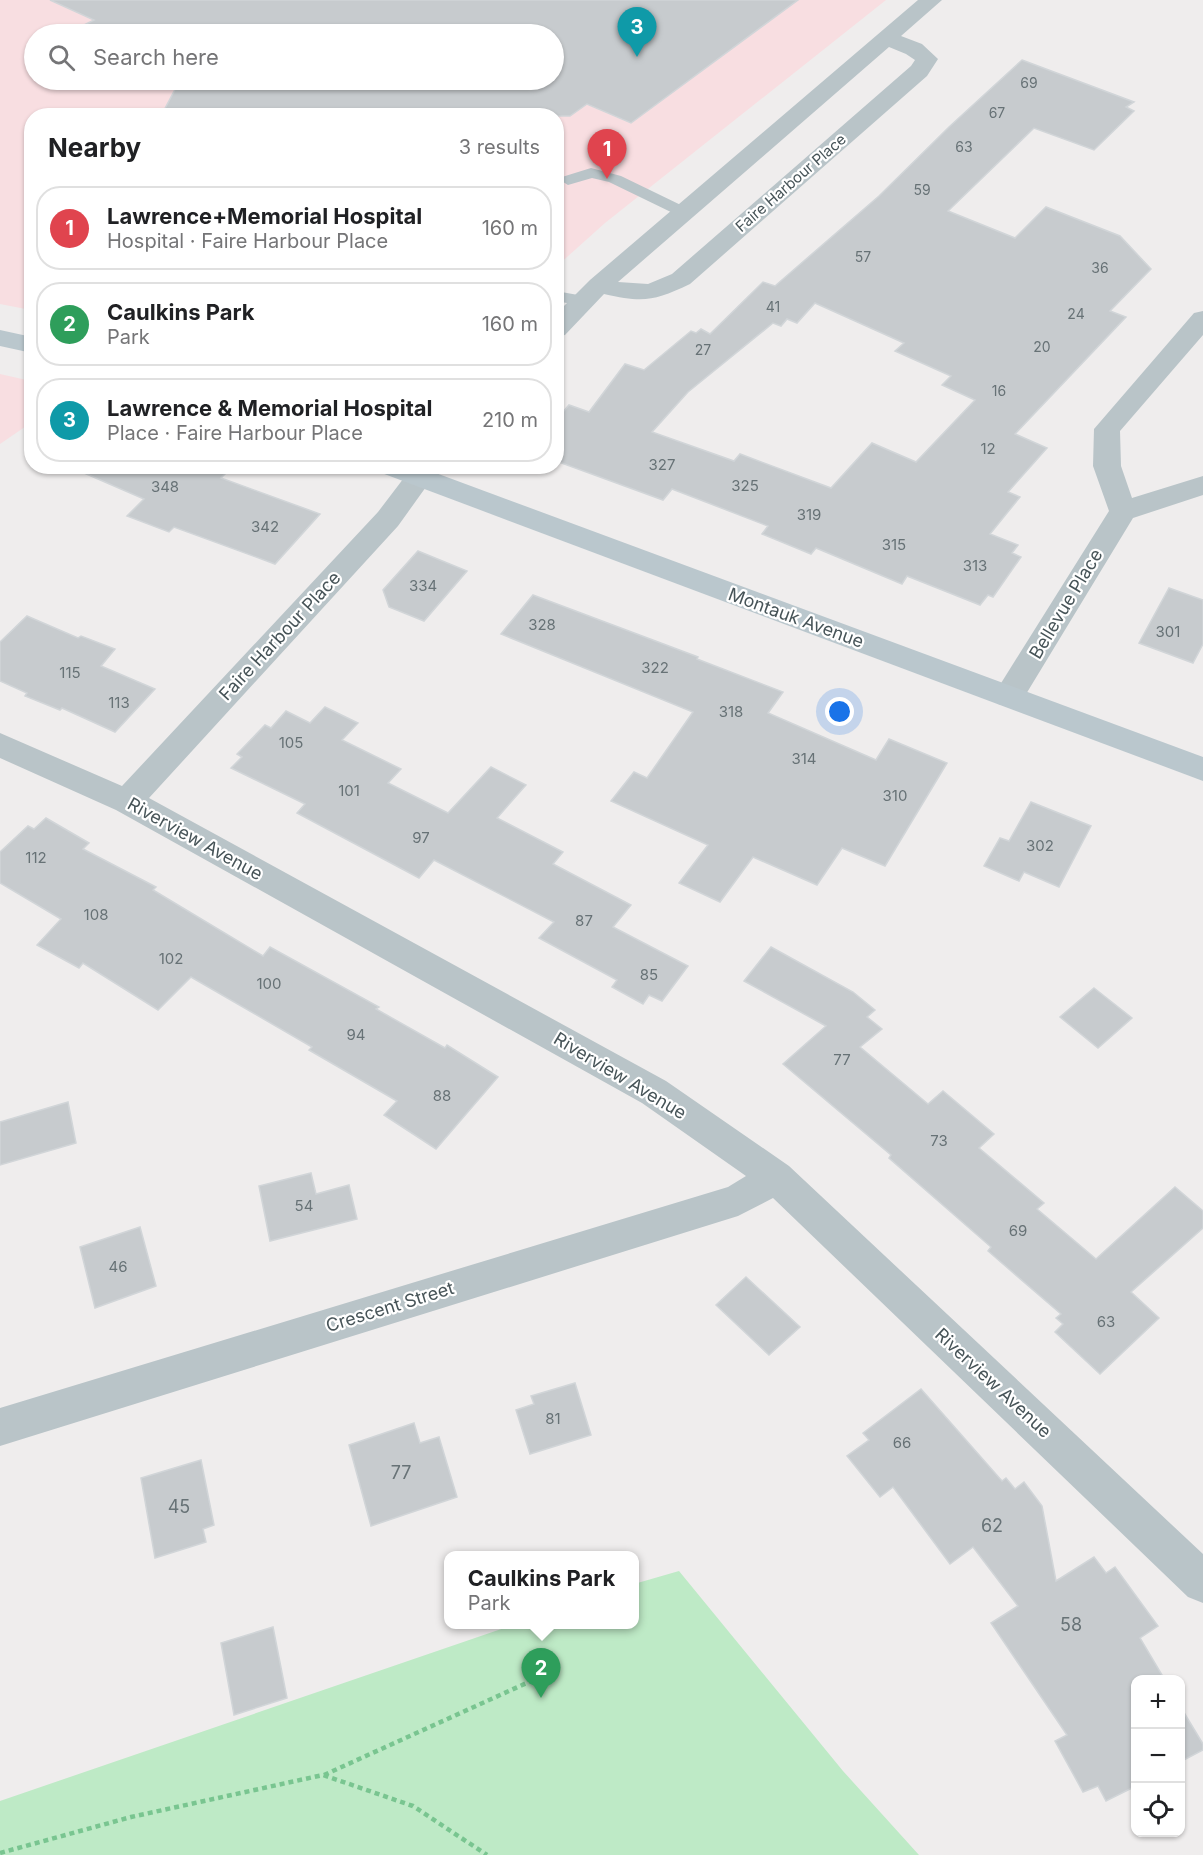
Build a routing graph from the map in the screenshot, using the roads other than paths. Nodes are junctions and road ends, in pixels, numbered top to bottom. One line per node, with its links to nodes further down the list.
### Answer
1 (931, 0): 2 (street)
2 (886, 38): 4 (street); 5 (street, Faire Harbour Place)
3 (568, 180): 4 (lane)
4 (683, 212): 5 (street)
5 (591, 293): 6 (lane); 8 (street)
6 (564, 295)
7 (1203, 319): 14 (street)
8 (564, 321)
9 (0, 339): 10 (street)
10 (24, 344)
11 (422, 474): 18 (street, Faire Harbour Place)
12 (429, 474): 15 (street, Montauk Avenue)
13 (1203, 485): 14 (street)
14 (1123, 511): 15 (street, Bellevue Place)
15 (1009, 696): 17 (street, Montauk Avenue)
16 (0, 745): 18 (street, Riverview Avenue)
17 (1203, 769)
18 (127, 801): 19 (street, Riverview Avenue)
19 (776, 1177): 20 (street, Crescent Street); 21 (street, Riverview Avenue)
20 (0, 1426)
21 (1203, 1582)

